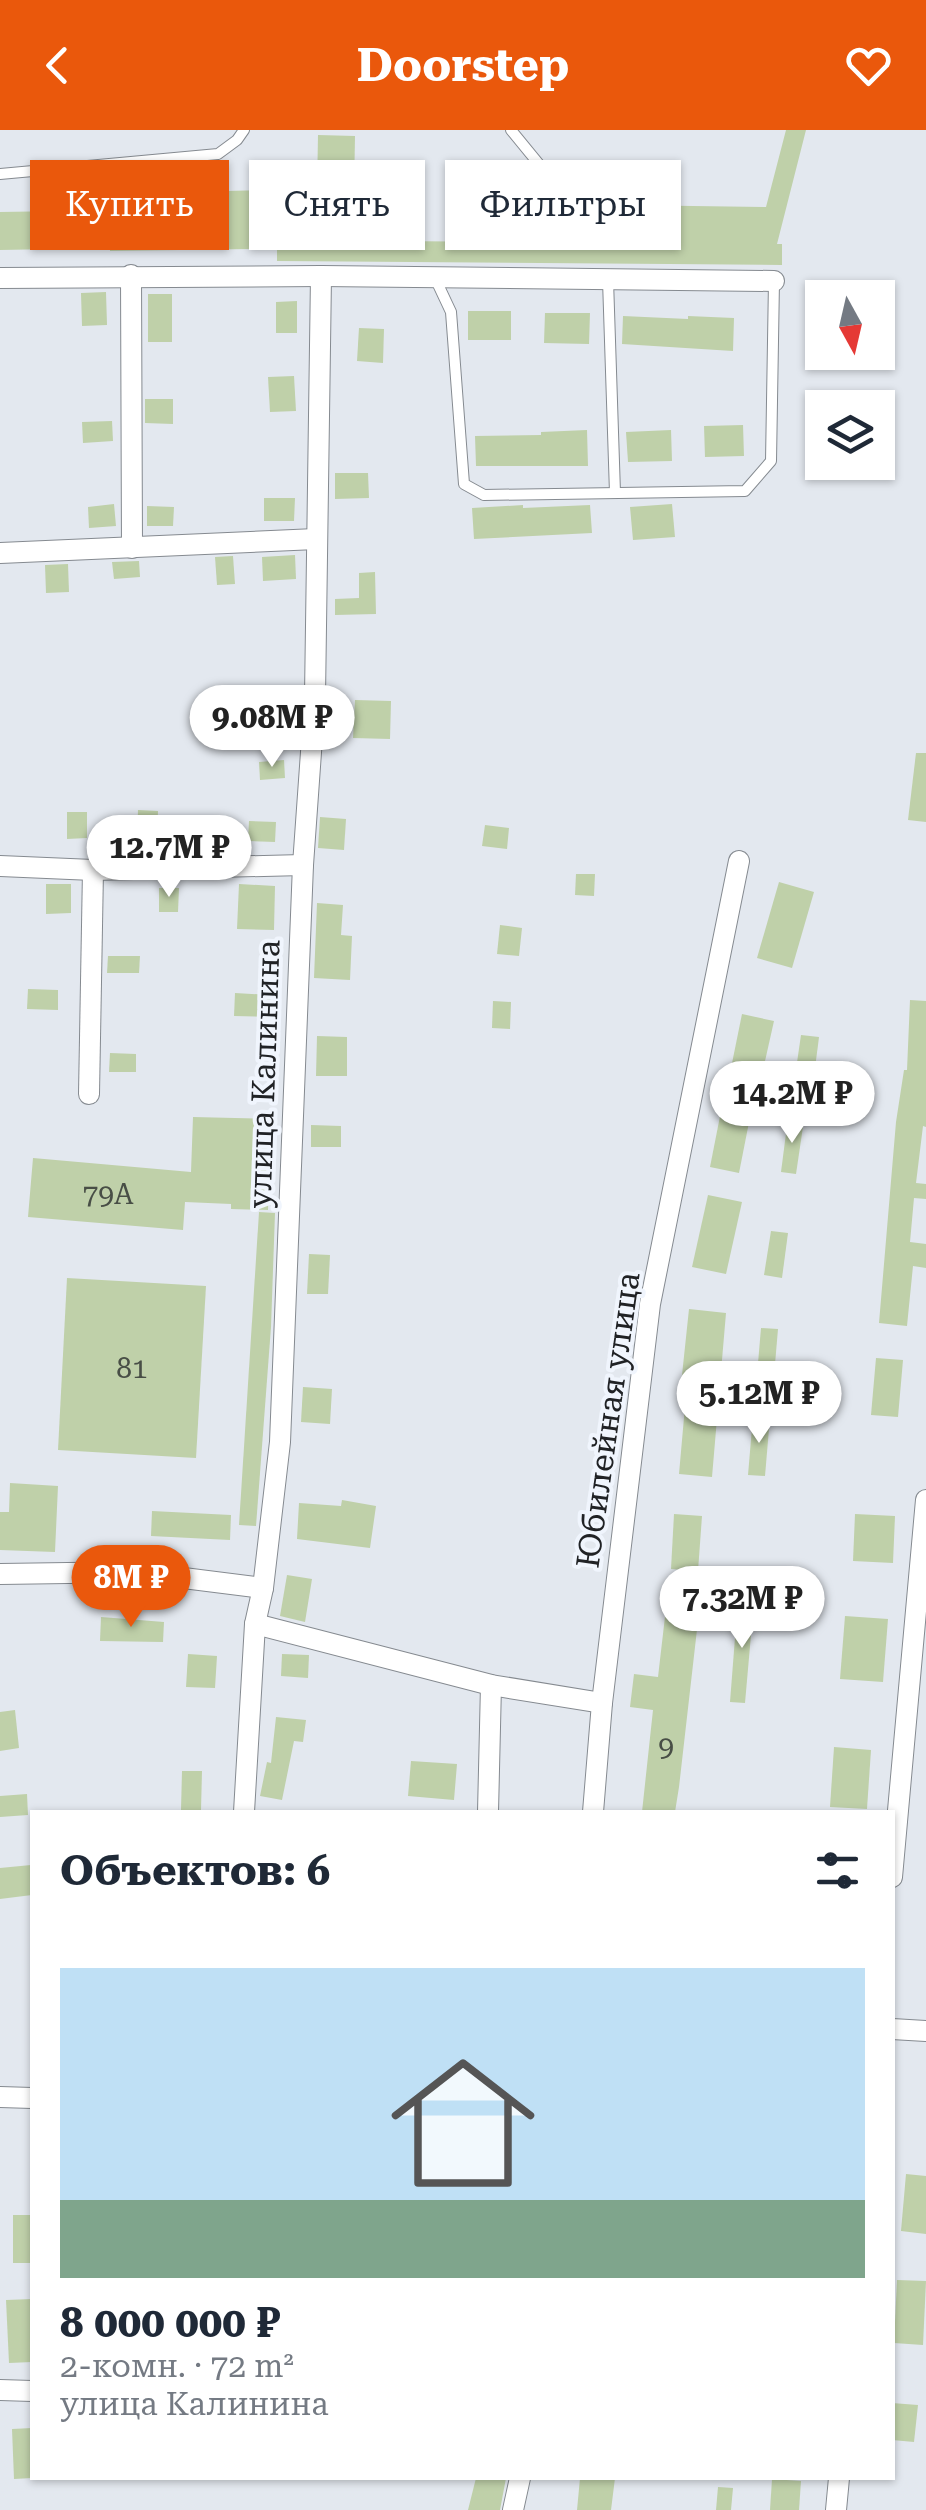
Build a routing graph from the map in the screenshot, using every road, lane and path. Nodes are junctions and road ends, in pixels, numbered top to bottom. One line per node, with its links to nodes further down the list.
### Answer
1 (244, 130): 4 (lane)
2 (511, 130): 3 (lane)
3 (536, 160)
4 (0, 174)
5 (132, 275): 6 (street); 8 (street); 13 (street)
6 (321, 276): 7 (street); 12 (street, улица Калинина)
7 (434, 277): 9 (street); 11 (lane)
8 (0, 278)
9 (608, 279): 10 (street); 11 (lane)
10 (774, 281): 11 (lane)
11 (616, 493)
12 (316, 539): 13 (street); 16 (street, улица Калинина)
13 (132, 548): 14 (street)
14 (0, 553)
15 (739, 861): 25 (street, Юбилейная улица)
16 (303, 865): 18 (street); 22 (street, улица Калинина)
17 (0, 866): 18 (street)
18 (93, 870): 19 (street)
19 (89, 1094)
20 (926, 1500): 29 (street)
21 (0, 1574): 22 (street)
22 (263, 1588): 23 (street, улица Калинина)
23 (256, 1624): 24 (street); 26 (street, улица Калинина)
24 (491, 1684): 25 (street); 27 (street)
25 (602, 1703): 28 (street, Юбилейная улица)
26 (244, 1810)
27 (488, 1810)
28 (593, 1810)
29 (895, 1844)
30 (895, 2029): 31 (street)
31 (926, 2031)
32 (0, 2098): 33 (street)
33 (30, 2098)
34 (0, 2390): 35 (street)
35 (30, 2391)
36 (520, 2480): 38 (street)
37 (839, 2480): 39 (street)
38 (513, 2510)
39 (836, 2510)

